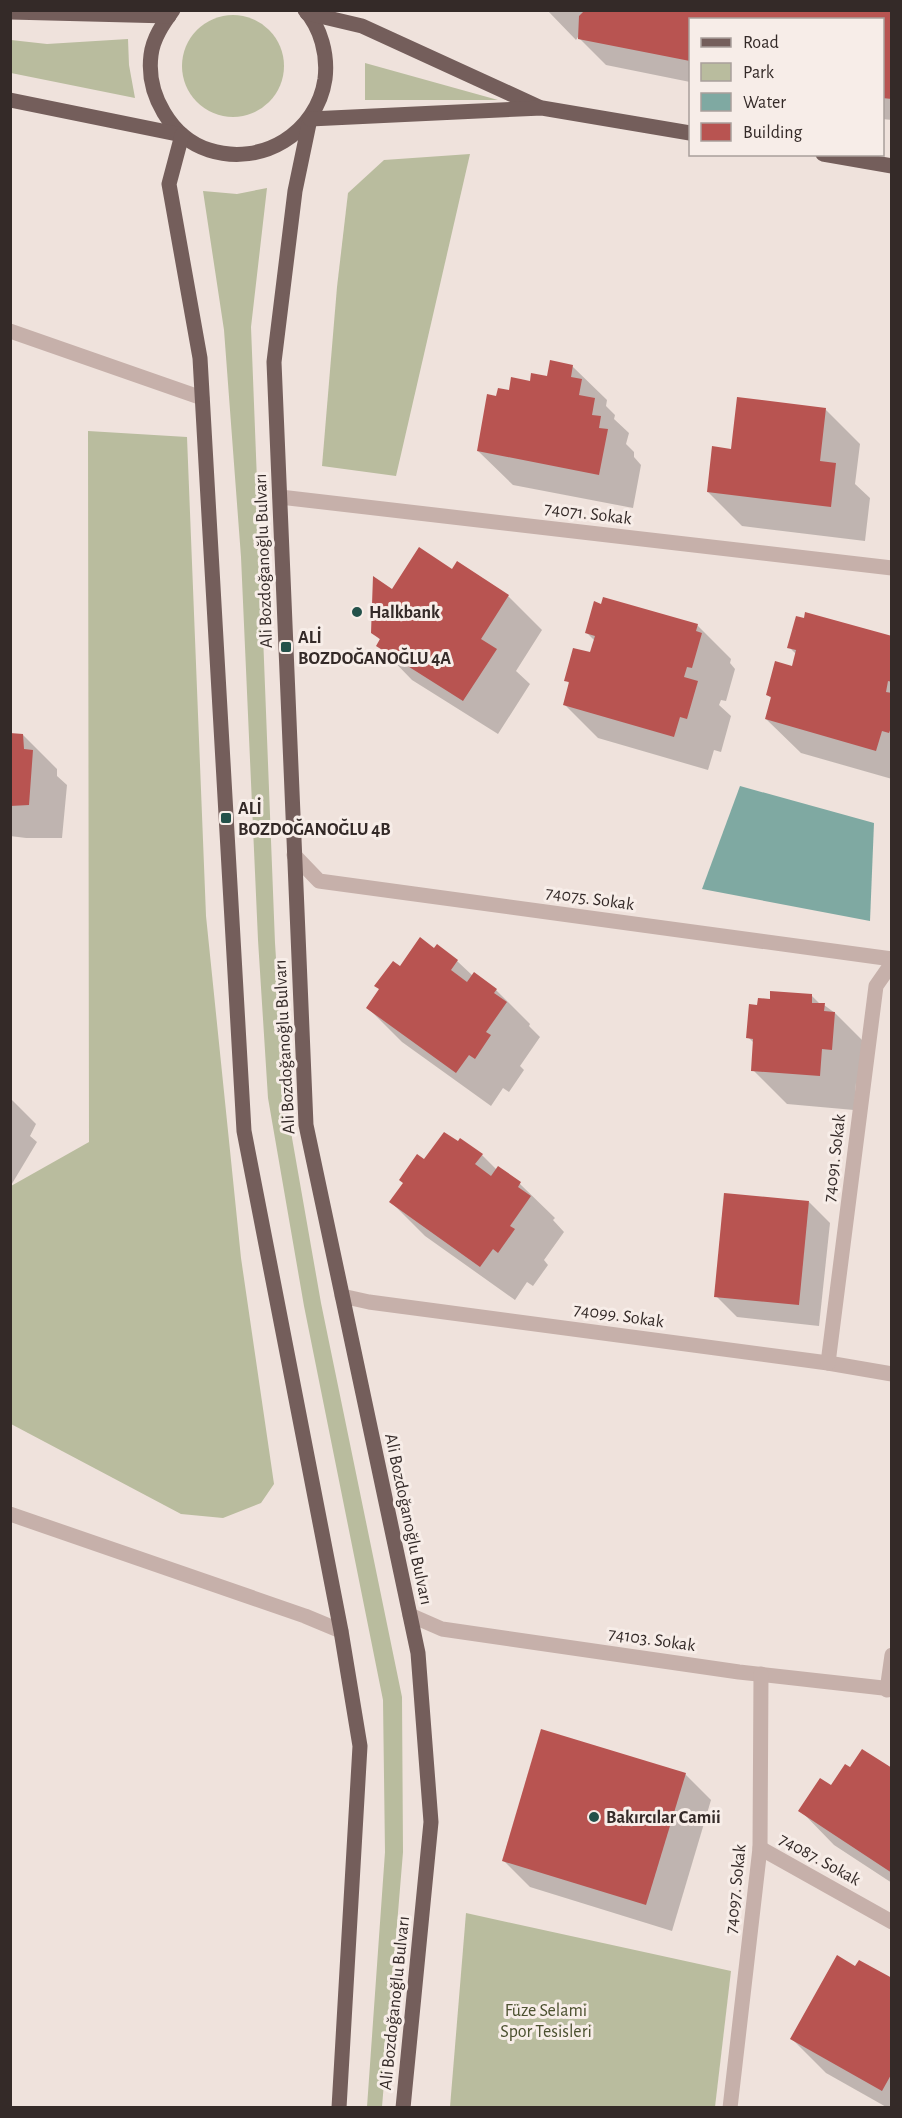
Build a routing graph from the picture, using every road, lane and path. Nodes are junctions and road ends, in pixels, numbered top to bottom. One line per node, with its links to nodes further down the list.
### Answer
1 (306, 11): 5 (main road); 6 (main road)
2 (10, 12): 3 (main road)
3 (170, 12): 8 (main road)
4 (10, 100): 8 (main road)
5 (542, 108): 6 (main road); 7 (main road)
6 (310, 119): 8 (main road); 13 (main road, Ali Bozdoğanoğlu Bulvarı)
7 (689, 133)
8 (182, 135): 12 (main road)
9 (834, 156): 10 (main road)
10 (891, 166)
11 (10, 331): 12 (street)
12 (202, 398): 22 (main road)
13 (280, 497): 14 (street, 74071. Sokak); 15 (main road, Ali Bozdoğanoğlu Bulvarı)
14 (891, 568)
15 (294, 855): 16 (street, 74075. Sokak); 17 (main road, Ali Bozdoğanoğlu Bulvarı)
16 (891, 961): 18 (street, 74091. Sokak)
17 (342, 1296): 18 (street, 74099. Sokak); 21 (main road, Ali Bozdoğanoğlu Bulvarı)
18 (828, 1363): 19 (street, 74099. Sokak)
19 (891, 1374)
20 (10, 1514): 22 (street)
21 (410, 1615): 24 (street, 74103. Sokak); 29 (main road, Ali Bozdoğanoğlu Bulvarı)
22 (341, 1631): 28 (main road)
23 (891, 1654): 25 (street)
24 (761, 1674): 25 (street, 74103. Sokak); 26 (street, 74097. Sokak)
25 (889, 1690)
26 (760, 1848): 27 (street, 74087. Sokak); 30 (street, 74097. Sokak)
27 (891, 1922)
28 (339, 2108)
29 (403, 2108)
30 (730, 2108)

